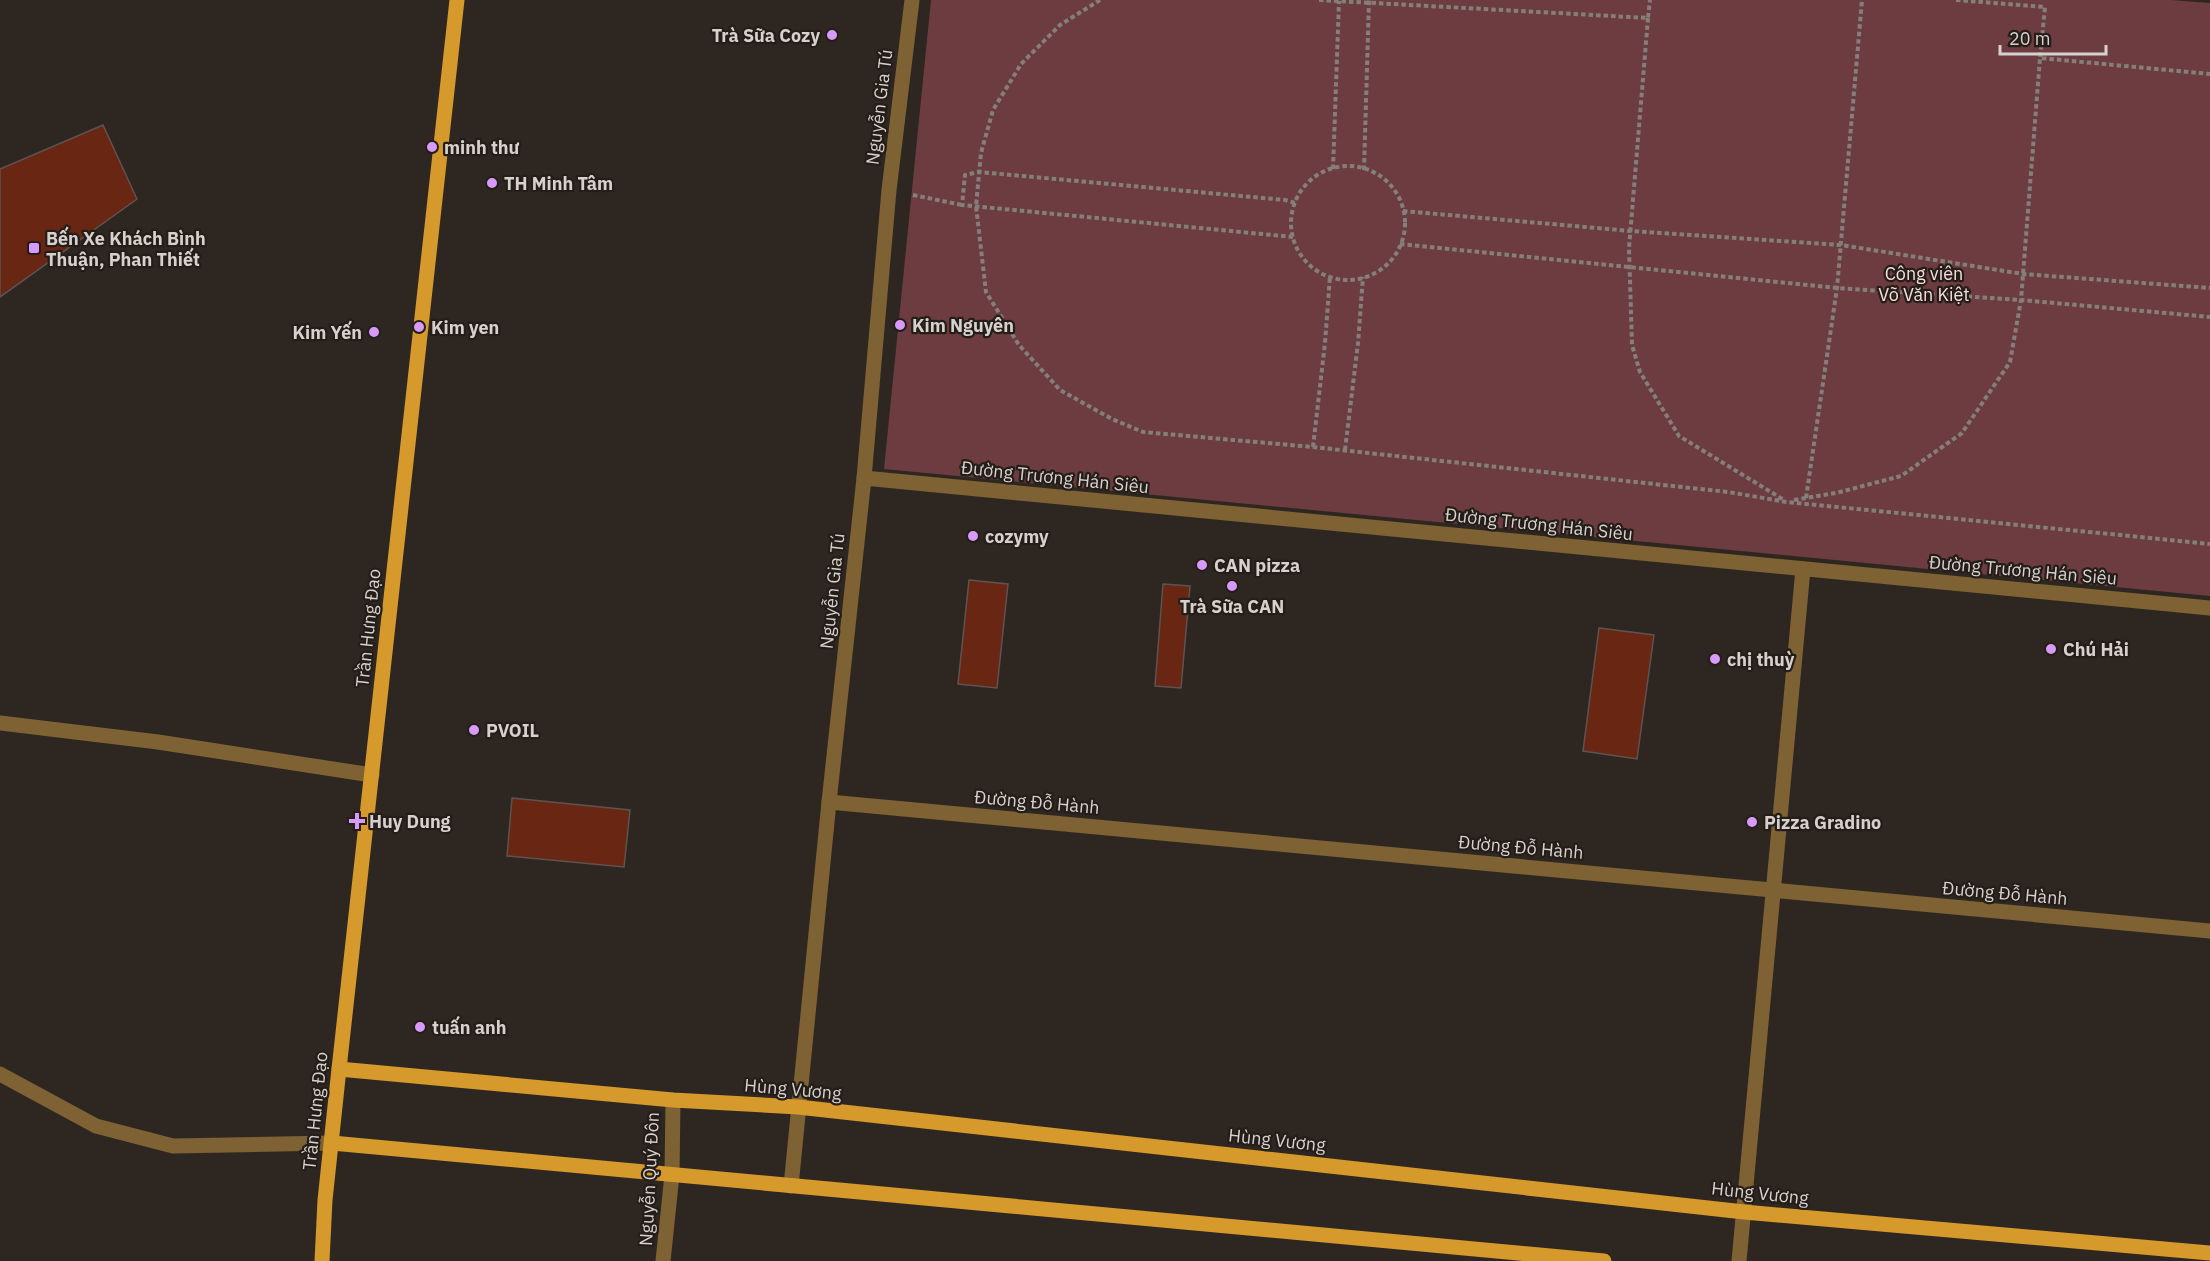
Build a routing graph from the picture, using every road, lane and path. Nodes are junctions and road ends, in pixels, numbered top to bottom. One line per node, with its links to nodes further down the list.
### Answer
1 (457, 0): 42 (main road, Trần Hưng Đạo)
2 (912, 0): 16 (street, Nguyễn Gia Tú)
3 (1100, 0): 15 (path)
4 (1319, 0): 8 (path)
5 (1650, 0): 10 (path)
6 (1862, 0): 24 (path)
7 (1956, 0): 11 (path)
8 (1339, 1): 9 (path); 13 (path)
9 (1369, 2): 10 (path); 14 (path)
10 (1648, 18): 21 (path)
11 (2040, 58): 12 (path); 26 (path)
12 (2210, 74)
13 (1333, 169): 14 (path); 17 (path)
14 (1364, 170): 20 (path)
15 (979, 172): 17 (path); 18 (path); 19 (path)
16 (890, 190): 18 (path); 35 (street, Nguyễn Gia Tú)
17 (1295, 203): 22 (path)
18 (962, 205): 19 (path)
19 (976, 206): 22 (path); 33 (path)
20 (1403, 211): 21 (path); 23 (path)
21 (1631, 231): 24 (path); 25 (path)
22 (1293, 237): 27 (path)
23 (1400, 244): 25 (path); 28 (path)
24 (1841, 245): 26 (path); 29 (path)
25 (1630, 266): 29 (path); 37 (path)
26 (2023, 274): 30 (path); 31 (path)
27 (1330, 276): 28 (path); 33 (path)
28 (1363, 277): 34 (path)
29 (1837, 288): 31 (path); 36 (path)
30 (2210, 288)
31 (2021, 300): 32 (path); 36 (path)
32 (2210, 317)
33 (1313, 447): 34 (path)
34 (1345, 450): 37 (path)
35 (864, 478): 39 (street, Đường Trương Hán Siêu); 43 (street, Nguyễn Gia Tú)
36 (1806, 498): 37 (path)
37 (1787, 502): 38 (path)
38 (2210, 544)
39 (1803, 569): 40 (street, Đường Trương Hán Siêu); 44 (street)
40 (2210, 608)
41 (0, 723): 42 (street)
42 (372, 775): 46 (main road, Trần Hưng Đạo)
43 (829, 802): 44 (street, Đường Đỗ Hành); 49 (street, Nguyễn Gia Tú)
44 (1773, 891): 45 (street, Đường Đỗ Hành); 53 (street)
45 (2210, 931)
46 (339, 1069): 48 (main road, Hùng Vương); 50 (main road, Trần Hưng Đạo)
47 (0, 1074): 50 (street)
48 (673, 1100): 49 (main road, Hùng Vương); 51 (street, Nguyễn Quý Đôn)
49 (798, 1107): 52 (street, Nguyễn Gia Tú); 53 (main road, Hùng Vương)
50 (332, 1143): 51 (main road); 55 (main road, Trần Hưng Đạo)
51 (672, 1175): 52 (main road); 56 (street, Nguyễn Quý Đôn)
52 (791, 1185): 57 (main road)
53 (1744, 1212): 54 (main road, Hùng Vương); 58 (street)
54 (2210, 1253)
55 (322, 1261)
56 (663, 1261)
57 (1604, 1261)
58 (1739, 1261)

